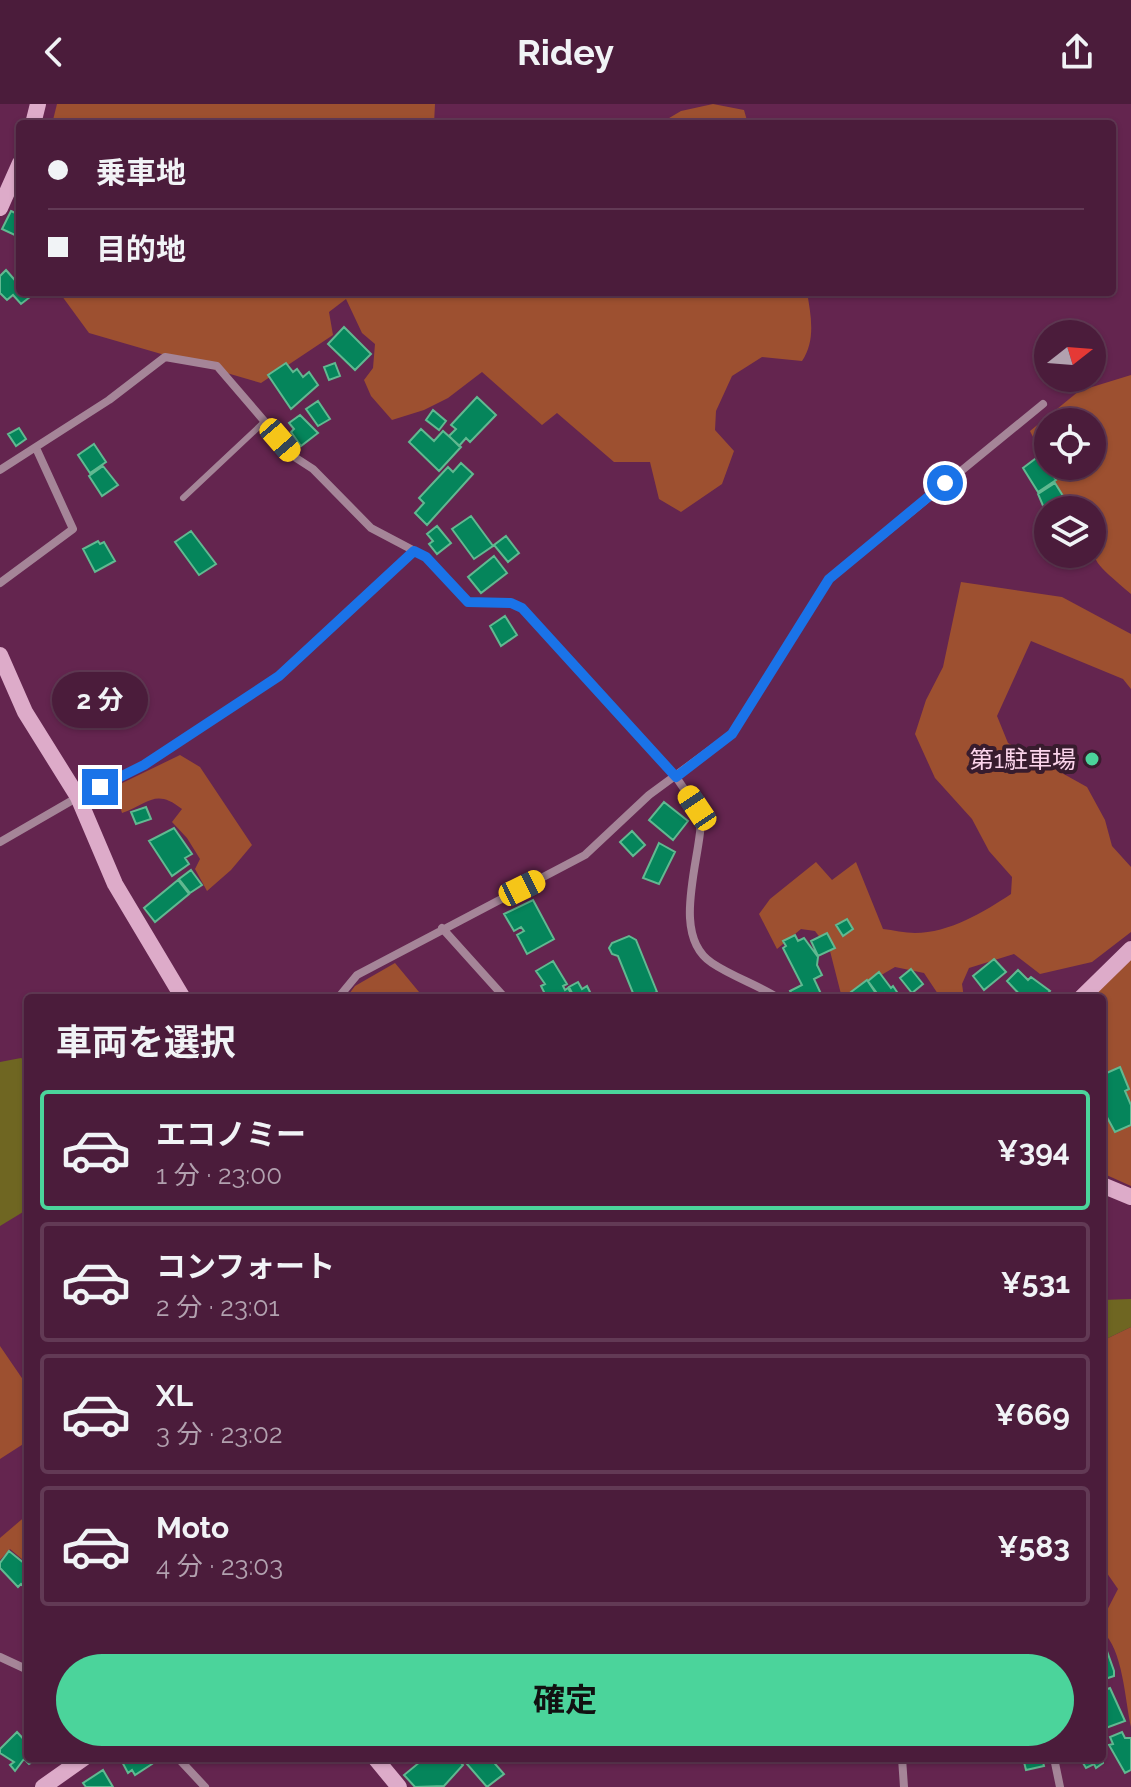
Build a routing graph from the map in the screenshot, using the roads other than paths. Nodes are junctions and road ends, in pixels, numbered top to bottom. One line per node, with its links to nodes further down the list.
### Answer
1 (16, 172): 2 (street)
2 (0, 208)
3 (1043, 404): 11 (street)
4 (264, 422): 5 (street); 7 (lane); 8 (street)
5 (36, 448): 6 (street); 9 (street)
6 (0, 470)
7 (183, 498)
8 (414, 551): 11 (street); 12 (street)
9 (0, 583)
10 (0, 655): 12 (street)
11 (676, 777): 14 (street); 19 (street)
12 (78, 797): 13 (street); 16 (street)
13 (0, 842)
14 (442, 928): 17 (street); 18 (street)
15 (1131, 949): 20 (street)
16 (181, 994)
17 (341, 994)
18 (501, 994)
19 (770, 994)
20 (1085, 994)
21 (1106, 1187): 22 (street)
22 (1131, 1197)
23 (0, 1657): 24 (street)
24 (24, 1668)
25 (78, 1762): 30 (street)
26 (182, 1762): 31 (street)
27 (378, 1762): 32 (street)
28 (902, 1762): 33 (street)
29 (1055, 1762): 34 (street)
30 (43, 1787)
31 (205, 1787)
32 (399, 1787)
33 (904, 1787)
34 (1060, 1787)

